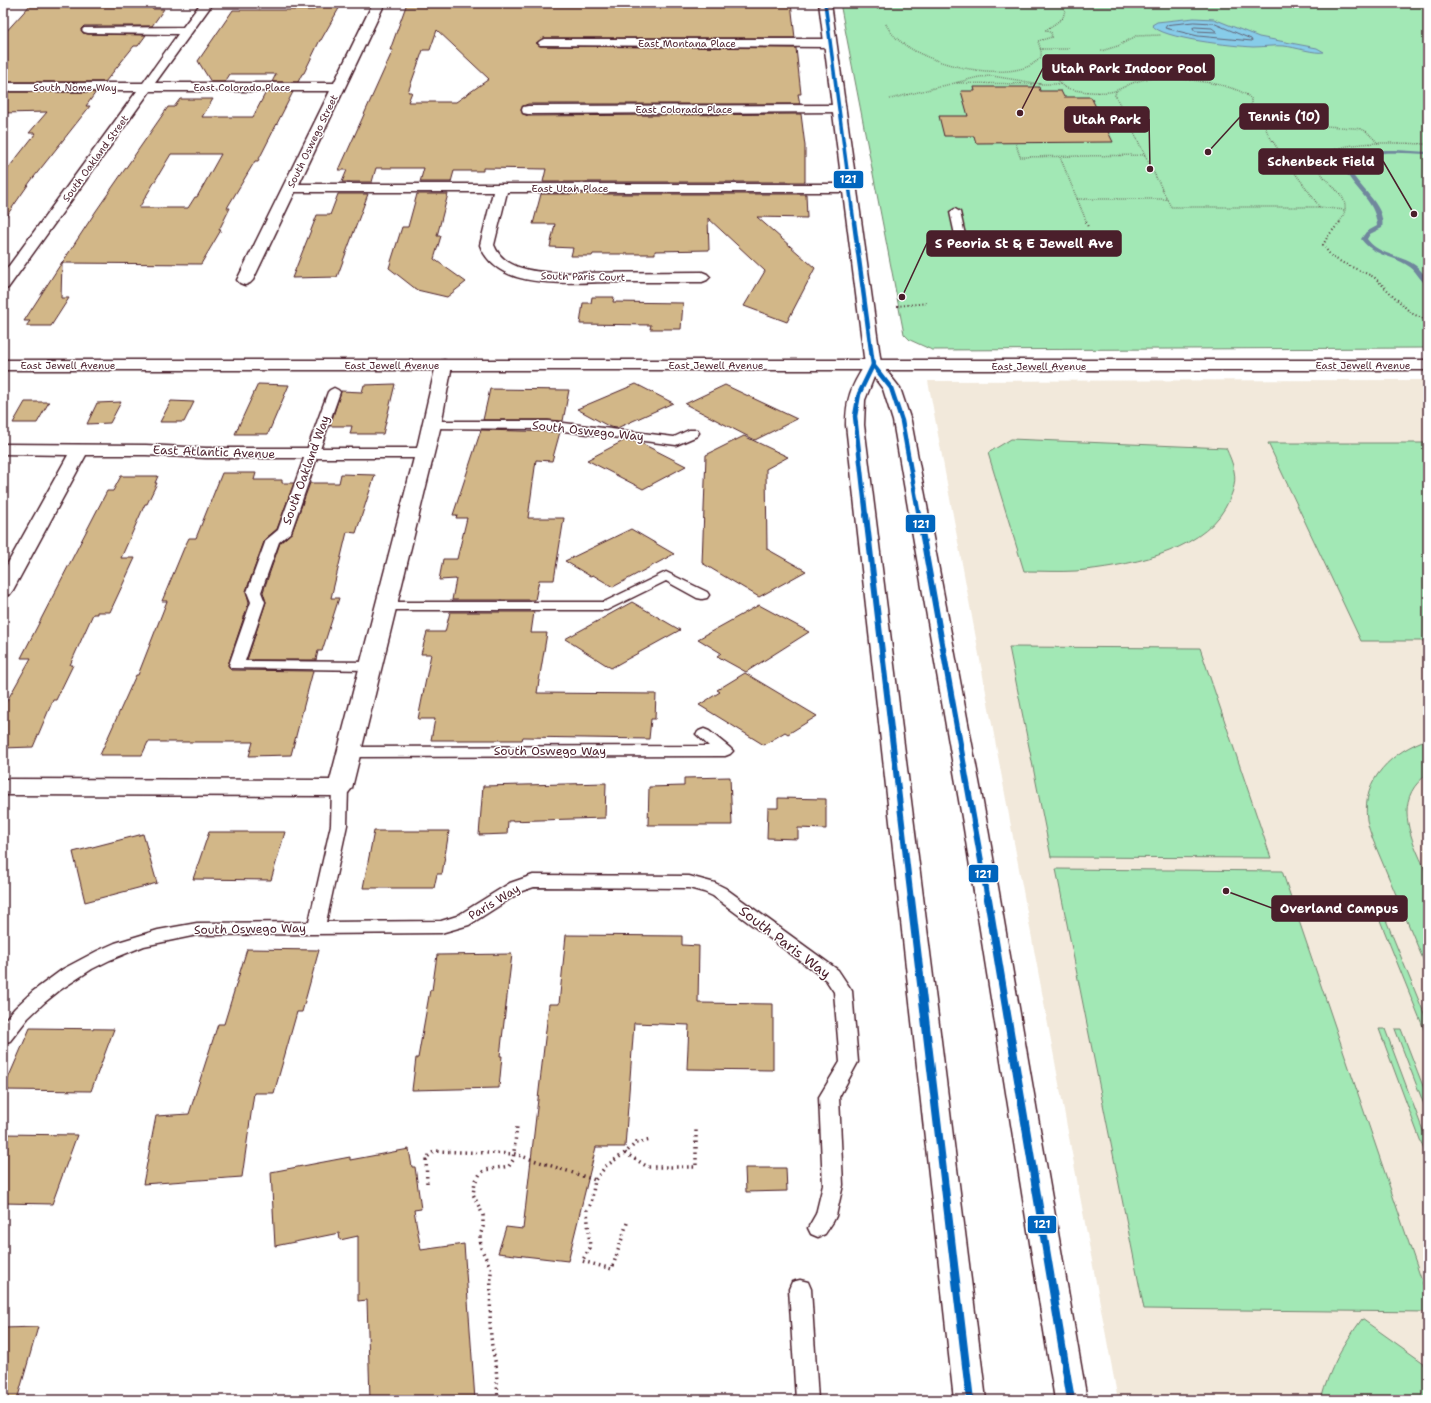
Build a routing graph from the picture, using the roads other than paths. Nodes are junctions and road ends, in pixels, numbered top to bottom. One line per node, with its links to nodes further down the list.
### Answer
1 (207, 3): 5 (street, South Oakland Street)
2 (379, 3): 10 (street, South Oswego Street)
3 (825, 3): 7 (street)
4 (88, 30): 5 (street)
5 (187, 31): 9 (street, South Oakland Street)
6 (544, 43): 7 (street, East Montana Place)
7 (830, 43): 11 (street)
8 (3, 87): 9 (street, South Nome Way)
9 (146, 87): 10 (street, East Colorado Place); 19 (street, South Oakland Street)
10 (338, 87): 13 (street, South Oswego Street)
11 (839, 109): 12 (street, East Colorado Place); 15 (street)
12 (528, 110)
13 (289, 188): 14 (street, East Utah Place); 20 (street, South Oswego Street)
14 (501, 188): 15 (street, East Utah Place); 18 (street, South Paris Court)
15 (850, 188): 23 (street)
16 (955, 212): 17 (lane)
17 (960, 235)
18 (702, 277)
19 (5, 280)
20 (245, 280)
21 (3, 365): 22 (street, East Jewell Avenue)
22 (444, 365): 23 (street, East Jewell Avenue); 26 (street, South Oswego Way)
23 (873, 365): 24 (street, East Jewell Avenue); 46 (street); 47 (street)
24 (1428, 365)
25 (334, 392): 31 (lane, South Oakland Way)
26 (432, 425): 27 (lane, South Oswego Way); 30 (street, South Oswego Way)
27 (693, 433)
28 (3, 449): 29 (street, East Atlantic Avenue)
29 (80, 449): 31 (street, East Atlantic Avenue); 32 (street)
30 (425, 453): 31 (street, East Atlantic Avenue); 34 (street, South Oswego Way)
31 (311, 454): 35 (lane, South Oakland Way)
32 (3, 590)
33 (702, 595): 34 (lane)
34 (386, 606): 35 (street, South Oswego Way)
35 (370, 666): 37 (street, South Oswego Way)
36 (704, 734): 37 (lane, South Oswego Way)
37 (349, 752): 39 (street, South Oswego Way)
38 (3, 787): 39 (street)
39 (340, 788): 41 (lane, South Oswego Way)
40 (719, 892): 41 (lane, Paris Way); 43 (lane, South Paris Way)
41 (316, 928): 42 (lane, South Oswego Way)
42 (3, 1036)
43 (818, 1228)
44 (800, 1289): 45 (lane)
45 (807, 1400)
46 (970, 1400)
47 (1071, 1400)

